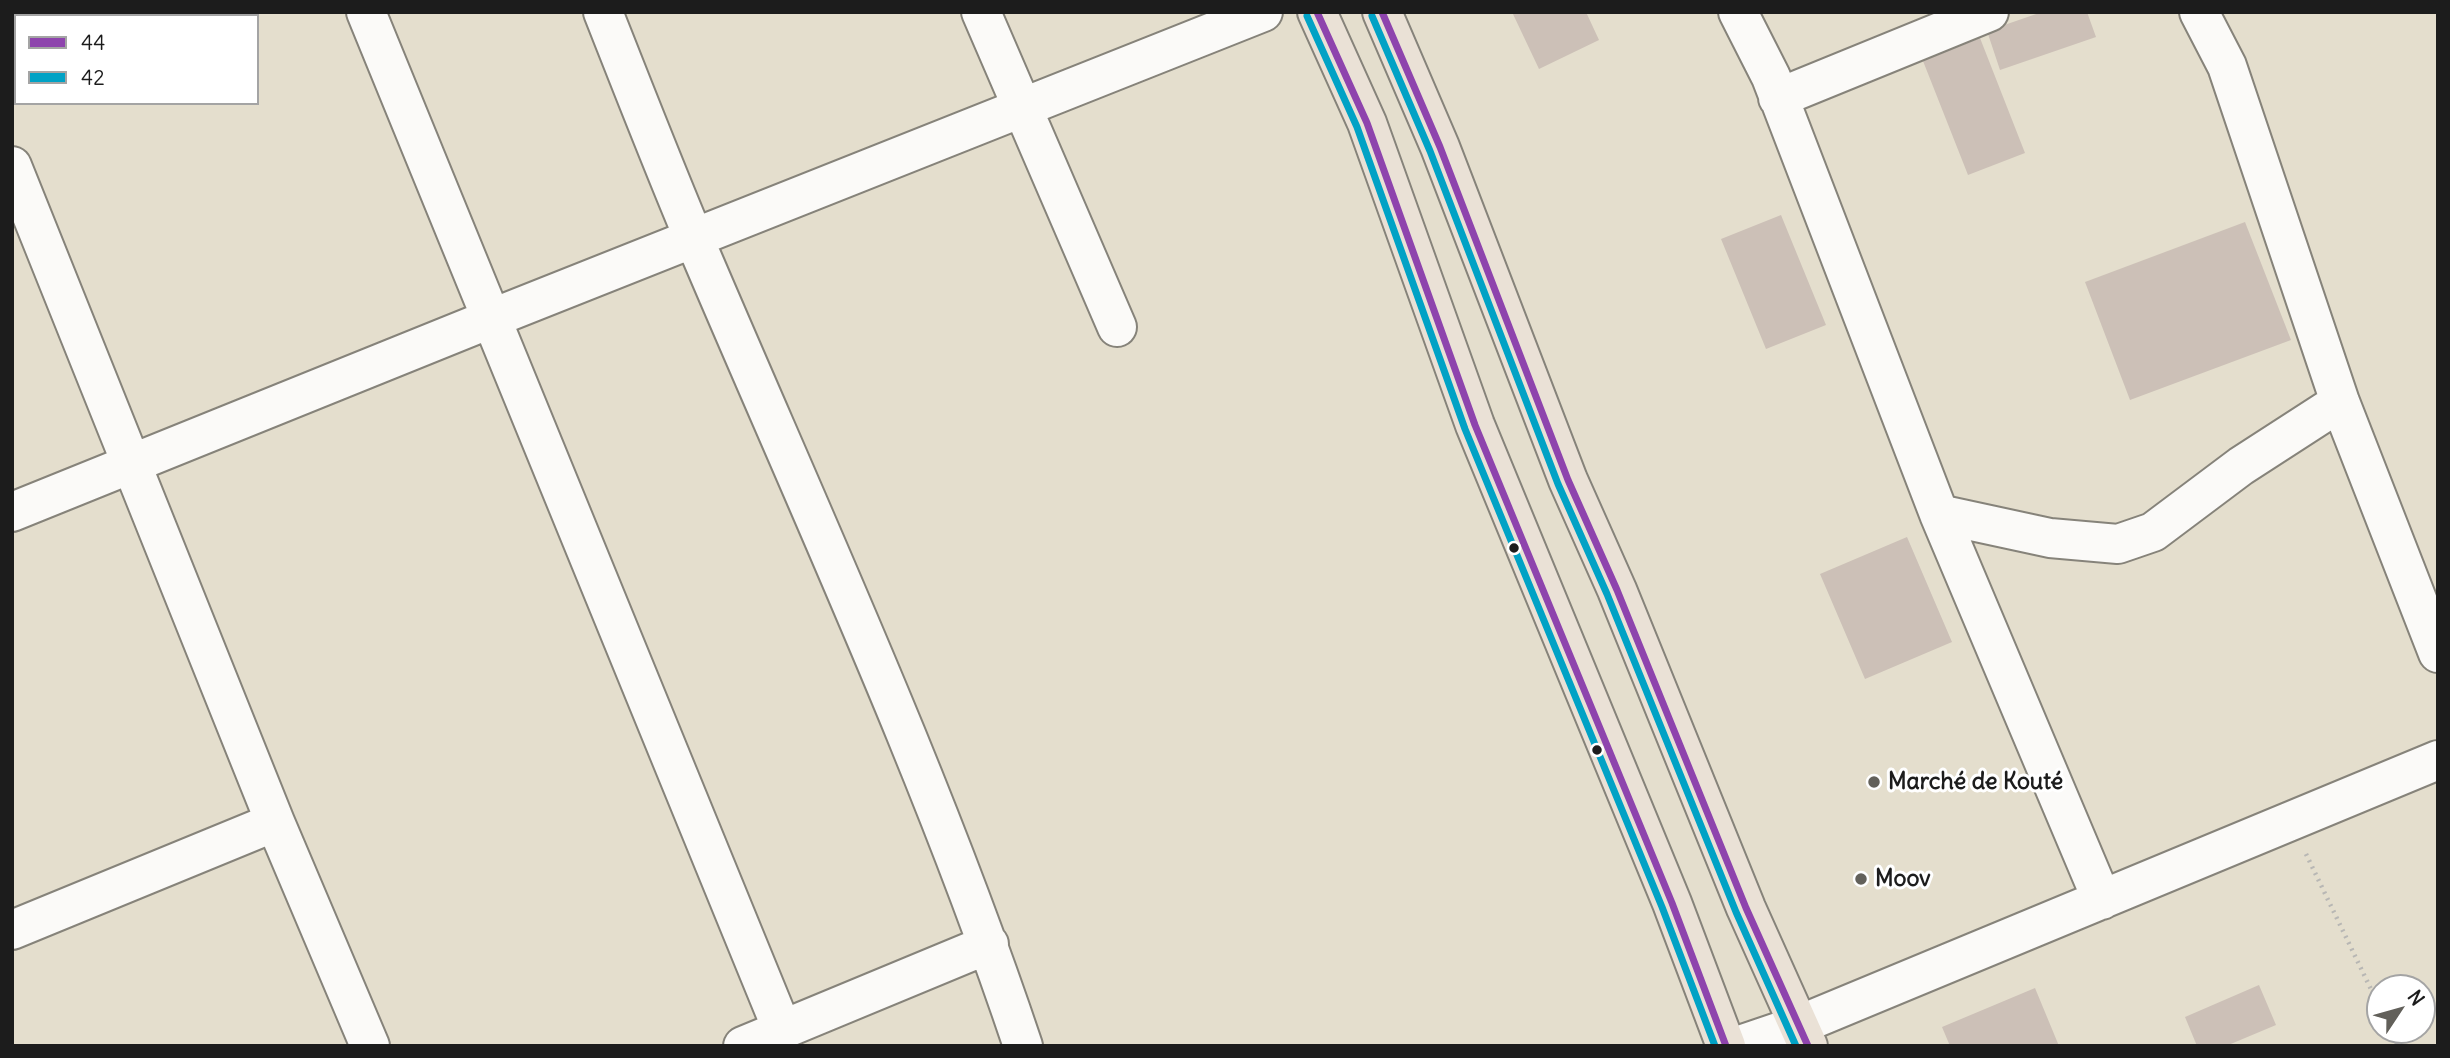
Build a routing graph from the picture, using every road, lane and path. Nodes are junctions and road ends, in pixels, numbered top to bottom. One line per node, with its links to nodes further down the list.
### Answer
1 (366, 12): 14 (street)
2 (603, 12): 13 (street)
3 (981, 12): 11 (street)
4 (1263, 12): 11 (street)
5 (1317, 12): 33 (main road)
6 (1382, 12): 29 (main road)
7 (1738, 12): 10 (street)
8 (1989, 12): 10 (street)
9 (2199, 12): 16 (street)
10 (1778, 98): 19 (street)
11 (1022, 107): 13 (street); 15 (street)
12 (12, 166): 17 (street)
13 (694, 238): 14 (street); 26 (street)
14 (490, 319): 17 (street); 28 (street)
15 (1116, 327)
16 (2340, 402): 19 (street); 20 (street)
17 (133, 463): 18 (street); 22 (street)
18 (12, 512)
19 (1939, 514): 24 (street)
20 (2438, 653)
21 (2438, 760): 23 (street)
22 (275, 822): 25 (street); 30 (street)
23 (2291, 822): 24 (street); 27 (path)
24 (2102, 900): 29 (street)
25 (12, 930)
26 (989, 944): 28 (street); 32 (street)
27 (2366, 979)
28 (782, 1029): 31 (street)
29 (1803, 1035): 34 (street)
30 (370, 1046)
31 (743, 1046)
32 (1023, 1046)
33 (1726, 1046)
34 (1737, 1046)

